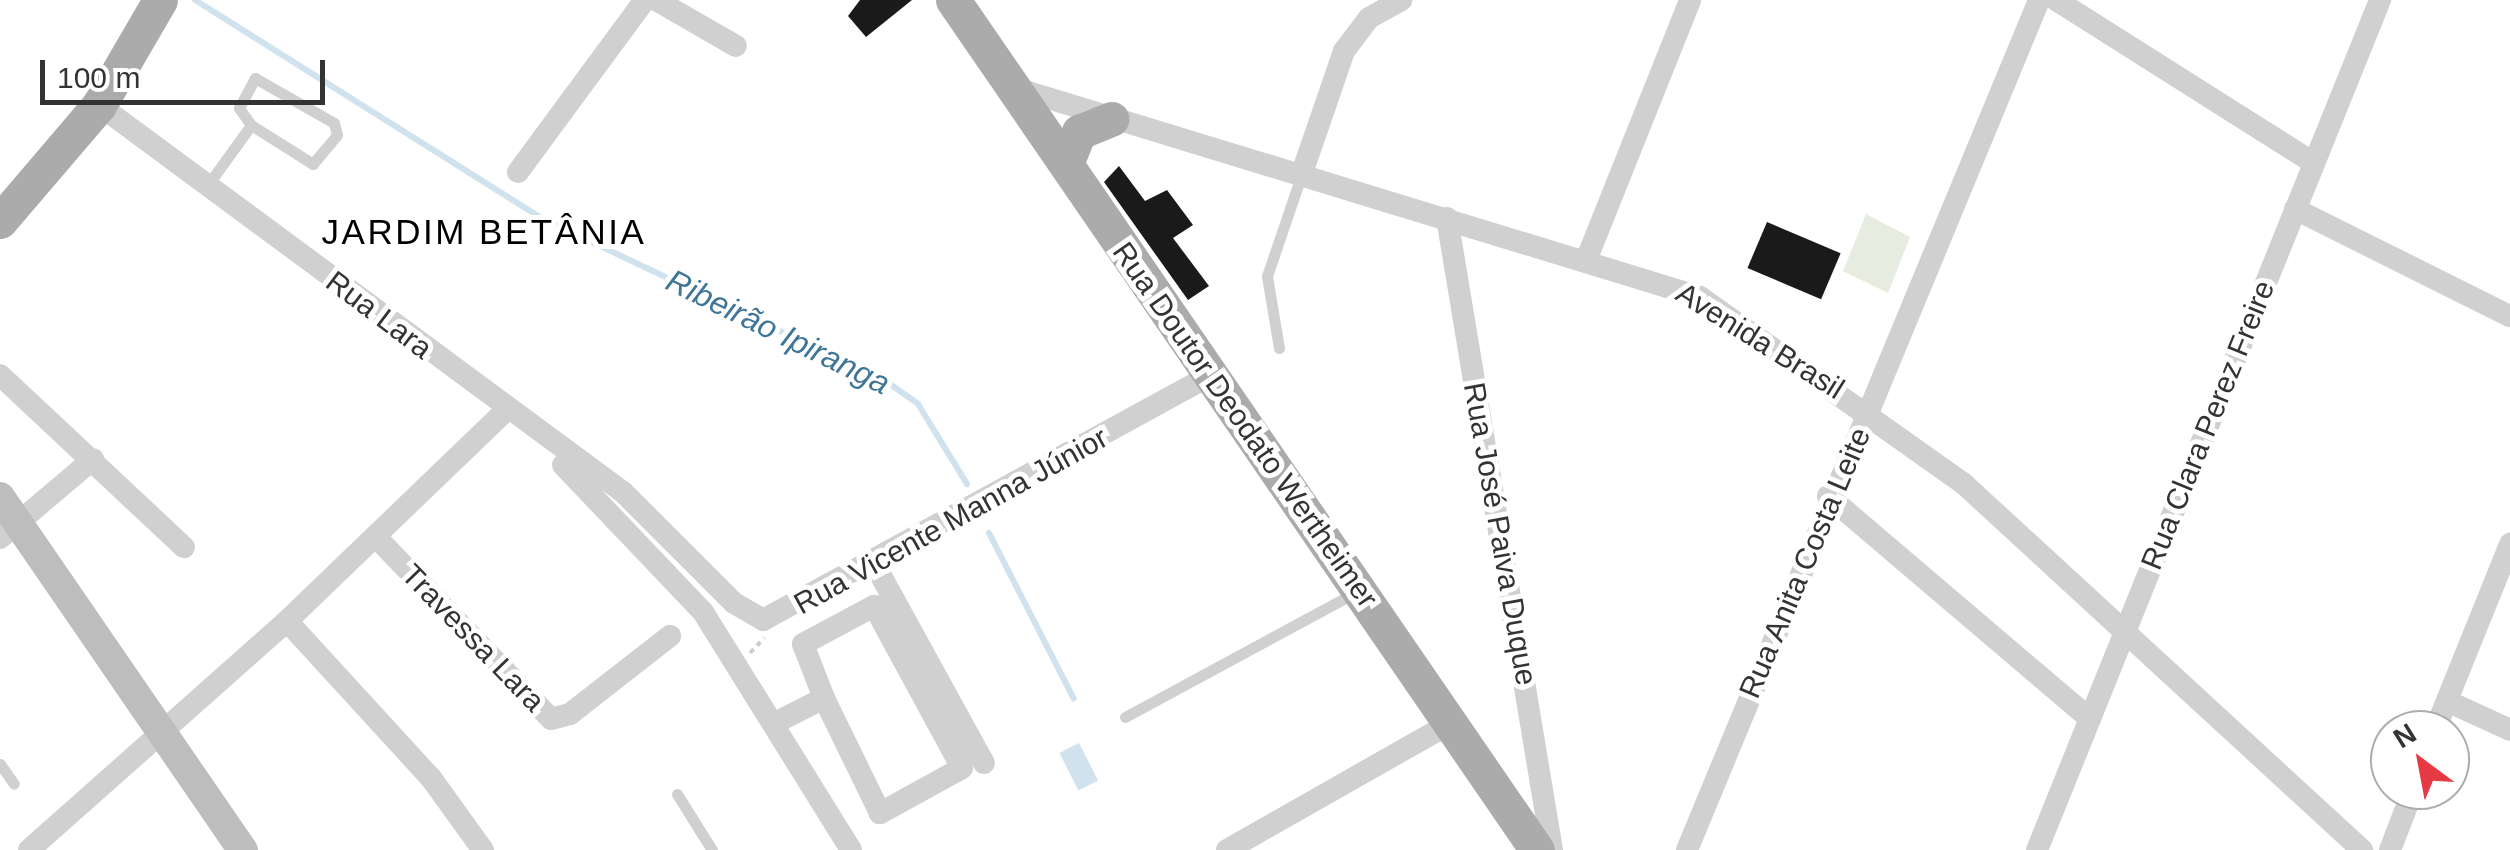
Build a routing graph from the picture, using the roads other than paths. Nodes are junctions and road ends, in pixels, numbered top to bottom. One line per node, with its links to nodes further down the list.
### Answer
1 (160, 0): 12 (main road)
2 (645, 0): 17 (street)
3 (656, 0): 10 (street)
4 (952, 0): 11 (main road, Rua Doutor Deodato Wertheimer)
5 (1401, 0): 18 (street)
6 (1690, 0): 23 (street)
7 (2039, 0): 28 (street, Rua Anita Costa Leite)
8 (2056, 0): 15 (street)
9 (2380, 0): 15 (street, Rua Clara Perez Freire)
10 (736, 46)
11 (1015, 88): 13 (street, Avenida Brasil); 16 (main road, Rua Doutor Deodato Wertheimer)
12 (98, 105): 19 (street, Rua Lara); 22 (main road)
13 (1111, 119): 16 (main road); 18 (street, Avenida Brasil)
14 (251, 125): 14 (lane); 19 (lane)
15 (2314, 163): 20 (street, Rua Clara Perez Freire)
16 (1066, 164): 27 (main road, Rua Doutor Deodato Wertheimer)
17 (518, 172)
18 (1301, 176): 21 (street, Avenida Brasil); 25 (lane)
19 (207, 186): 29 (street, Rua Lara)
20 (2295, 210): 24 (street); 40 (street, Rua Clara Perez Freire)
21 (1447, 218): 23 (street, Avenida Brasil); 63 (street, Rua José Paiva Duque)
22 (0, 220)
23 (1588, 258): 28 (street, Avenida Brasil)
24 (2510, 316)
25 (1279, 348)
26 (0, 375): 30 (street)
27 (1209, 376): 37 (street, Rua Vicente Manna Júnior); 38 (main road, Rua Doutor Deodato Wertheimer)
28 (1870, 411): 31 (street, Rua Anita Costa Leite); 40 (street, Avenida Brasil)
29 (510, 414): 34 (street); 37 (street, Rua Vicente Manna Júnior); 48 (street)
30 (93, 459): 33 (street); 36 (street)
31 (1828, 496): 46 (street); 64 (street, Rua Anita Costa Leite)
32 (0, 497): 33 (main road)
33 (9, 531): 49 (main road)
34 (376, 537): 39 (street); 41 (street, Travessa Lara)
35 (2510, 544): 43 (street)
36 (184, 546)
37 (875, 565): 51 (street)
38 (1358, 590): 45 (lane); 47 (main road, Rua Doutor Deodato Wertheimer)
39 (287, 621): 49 (street); 58 (street)
40 (2126, 630): 46 (street, Rua Clara Perez Freire); 66 (street, Avenida Brasil)
41 (670, 636)
42 (824, 698): 42 (street); 48 (street)
43 (2446, 701): 44 (street); 50 (street)
44 (2443, 710)
45 (1124, 717)
46 (2090, 719): 65 (street, Rua Clara Perez Freire)
47 (1452, 722): 61 (street); 62 (main road, Rua Doutor Deodato Wertheimer)
48 (775, 723): 60 (street)
49 (164, 726): 56 (main road); 57 (street)
50 (2510, 730)
51 (984, 763)
52 (0, 764): 53 (lane)
53 (14, 784)
54 (676, 794): 59 (lane)
55 (2405, 810): 67 (street)
56 (230, 845)
57 (29, 850)
58 (483, 850)
59 (712, 850)
60 (852, 850)
61 (1227, 850)
62 (1537, 850)
63 (1552, 850)
64 (1686, 850)
65 (2037, 850)
66 (2362, 850)
67 (2390, 850)

